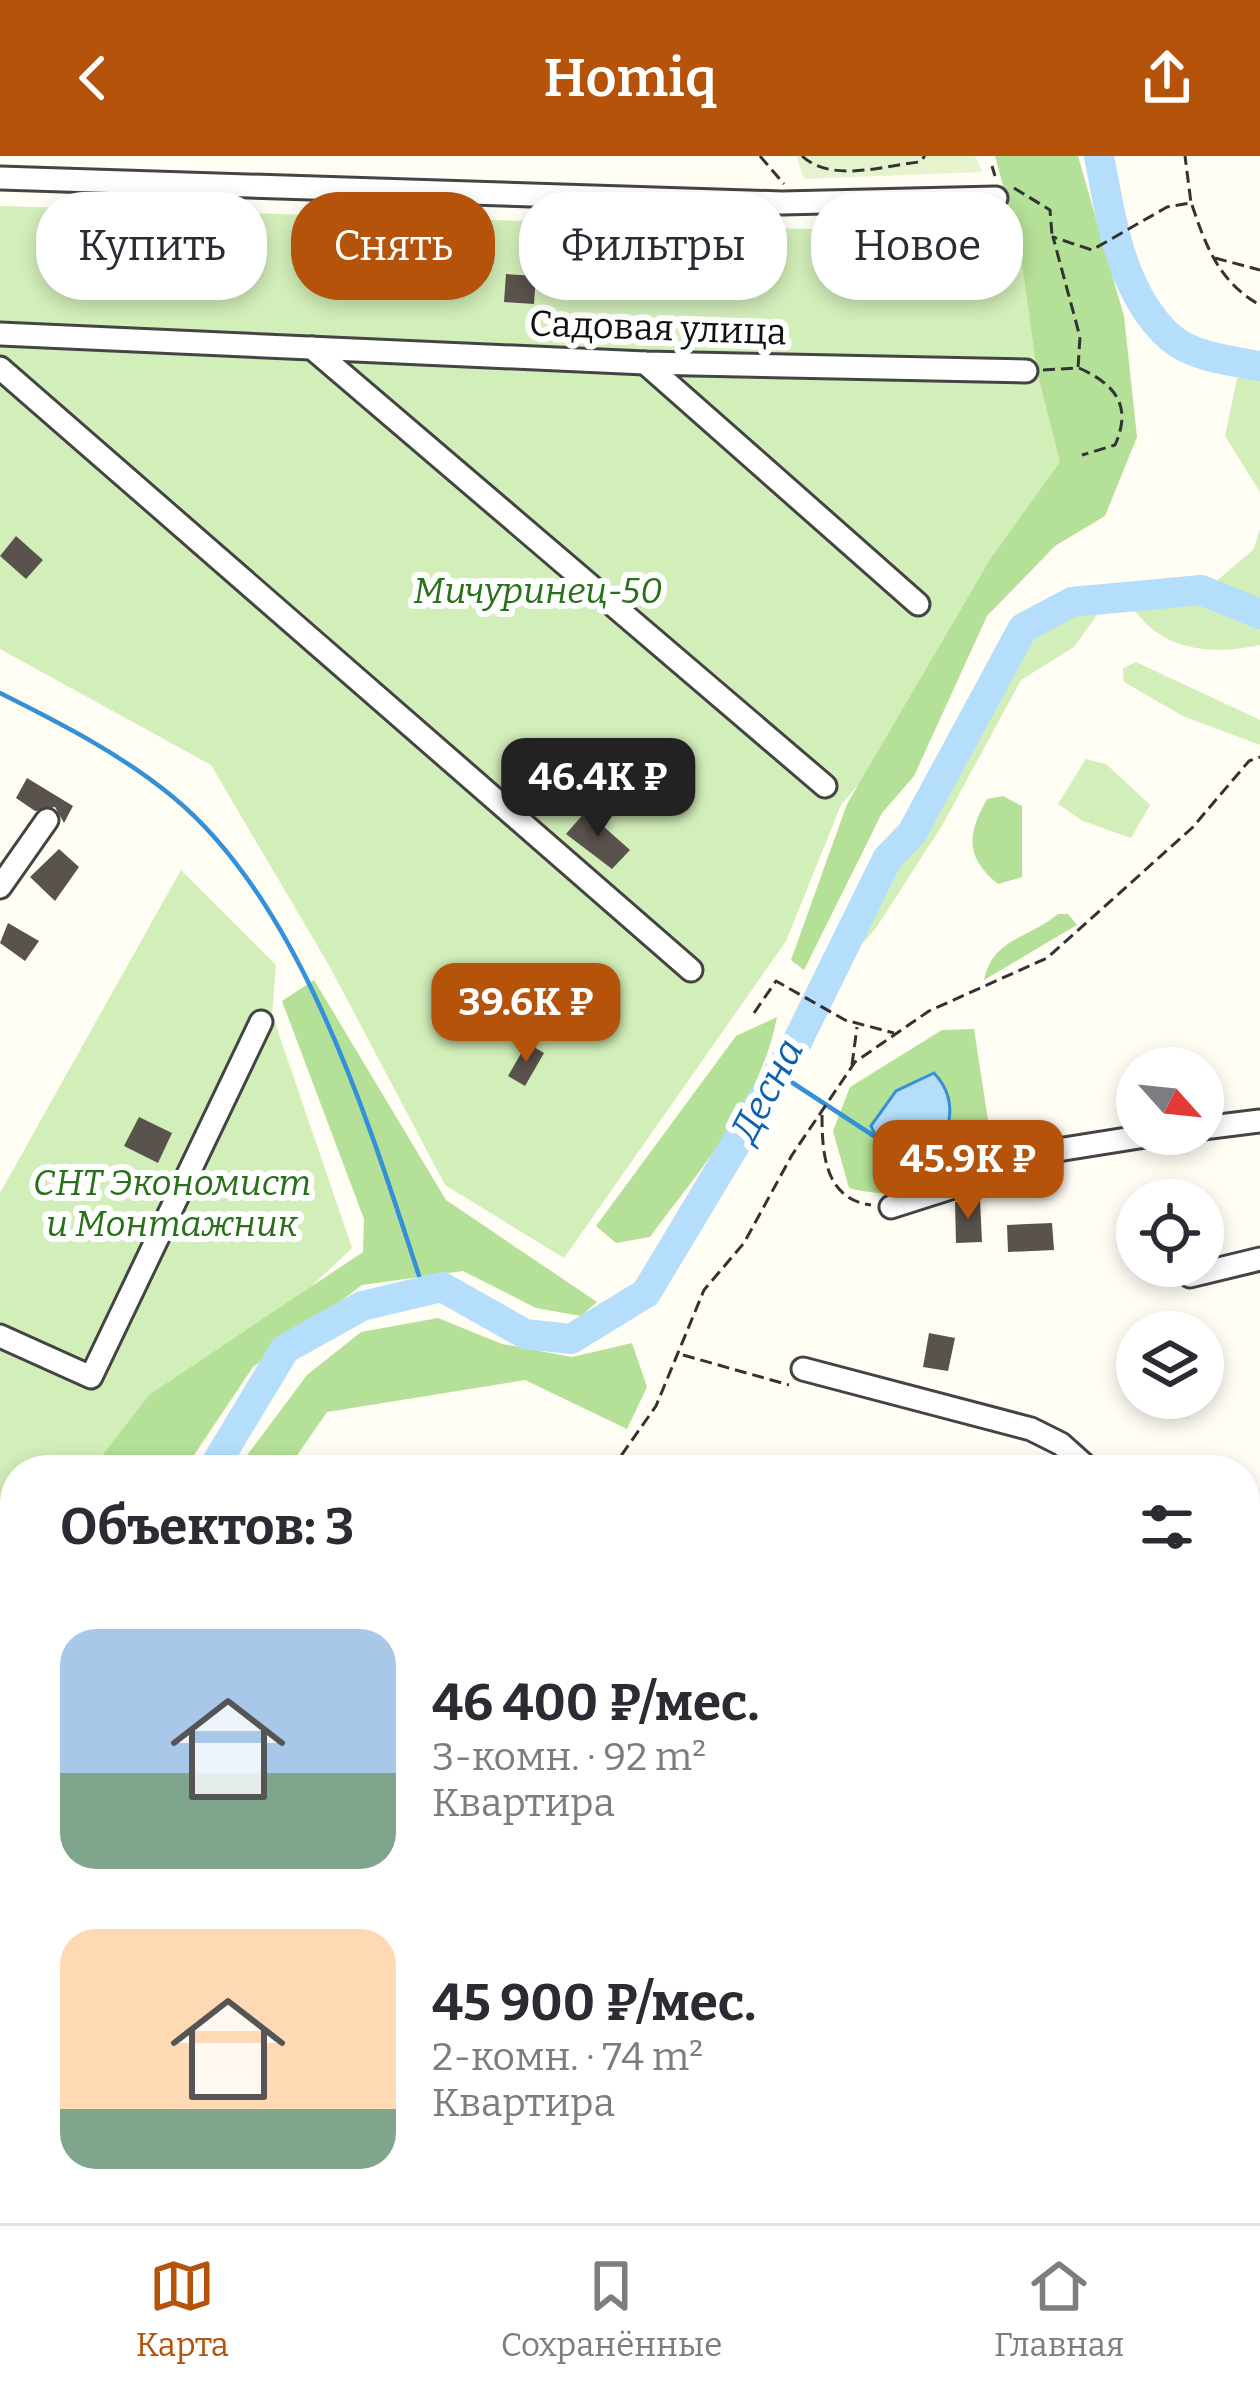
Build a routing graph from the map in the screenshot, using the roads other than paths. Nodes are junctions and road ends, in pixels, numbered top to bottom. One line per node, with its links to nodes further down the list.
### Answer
1 (0, 178): 2 (street)
2 (997, 191)
3 (0, 334): 4 (street, Садовая улица)
4 (311, 348): 5 (street, Садовая улица); 9 (street)
5 (645, 362): 7 (street, Садовая улица); 8 (street)
6 (0, 368): 12 (street)
7 (1026, 371)
8 (918, 604)
9 (826, 786)
10 (46, 820): 11 (street)
11 (0, 887)
12 (692, 970)
13 (262, 1022): 20 (street)
14 (1260, 1121): 15 (street)
15 (1224, 1125)
16 (1116, 1141): 17 (street)
17 (891, 1208)
18 (1260, 1259): 19 (street)
19 (1224, 1268)
20 (0, 1336)
21 (803, 1369): 22 (street)
22 (1073, 1455)

